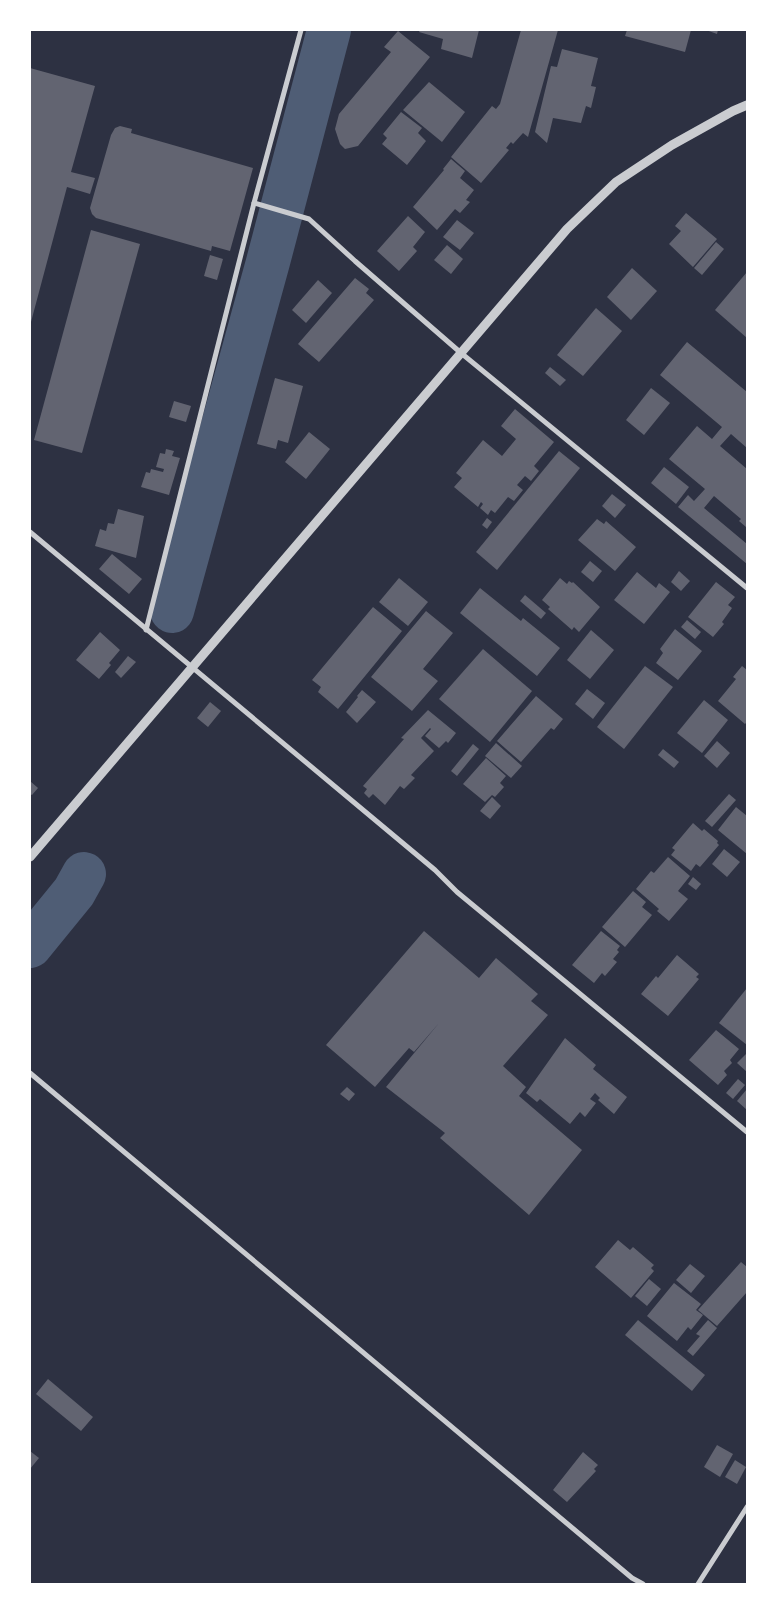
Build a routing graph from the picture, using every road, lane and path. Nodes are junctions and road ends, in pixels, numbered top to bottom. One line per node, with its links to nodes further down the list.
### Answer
1 (302, 30): 3 (street)
2 (747, 105): 4 (street)
3 (255, 203): 4 (street); 7 (street)
4 (461, 352): 6 (street); 8 (street)
5 (30, 532): 7 (street)
6 (747, 588)
7 (146, 630): 8 (street)
8 (192, 666): 9 (street); 11 (street)
9 (30, 857)
10 (30, 1073): 13 (street)
11 (747, 1132)
12 (747, 1507): 14 (street)
13 (643, 1584)
14 (698, 1584)

